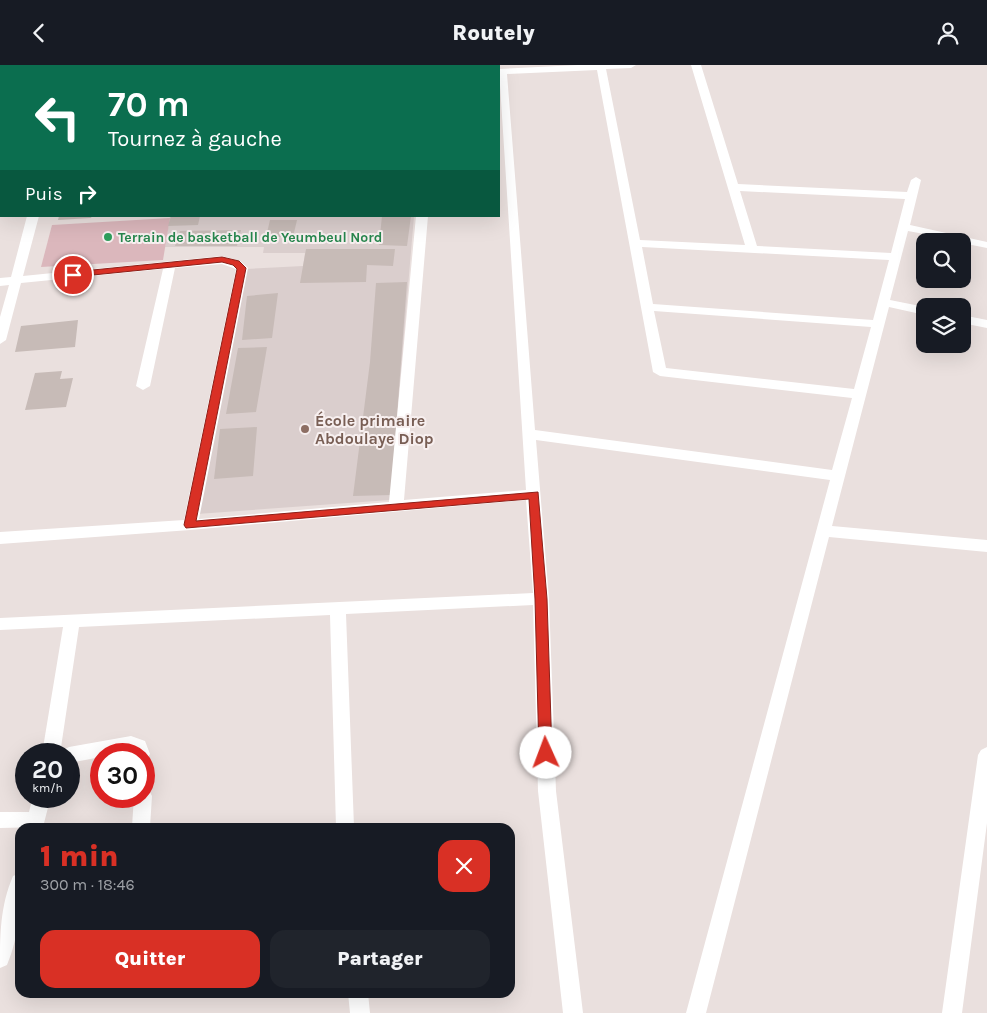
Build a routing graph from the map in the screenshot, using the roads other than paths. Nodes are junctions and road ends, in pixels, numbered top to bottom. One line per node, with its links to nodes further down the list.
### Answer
1 (631, 65): 4 (street)
2 (696, 65): 7 (street)
3 (553, 66): 4 (street); 5 (street)
4 (601, 67): 12 (street)
5 (500, 71): 28 (street)
6 (916, 180): 8 (street)
7 (734, 187): 8 (street); 14 (street)
8 (912, 196): 11 (street)
9 (33, 217): 17 (street)
10 (422, 217): 31 (street)
11 (904, 227): 13 (street); 15 (street)
12 (635, 243): 14 (street); 20 (street)
13 (987, 245)
14 (752, 248): 15 (street)
15 (895, 257): 19 (street)
16 (170, 265): 17 (street); 26 (street); 32 (street)
17 (15, 281): 18 (street); 25 (street)
18 (0, 282)
19 (883, 302): 21 (street); 23 (street)
20 (648, 307): 23 (street); 27 (street)
21 (916, 309)
22 (971, 321): 24 (street)
23 (878, 324): 27 (street)
24 (987, 324)
25 (0, 340)
26 (143, 386)
27 (860, 394): 29 (street)
28 (528, 434): 29 (street); 30 (street)
29 (838, 476): 33 (street)
30 (534, 494): 31 (street); 36 (street)
31 (396, 506): 32 (street)
32 (190, 525): 34 (street)
33 (823, 531): 35 (street); 54 (street)
34 (0, 537)
35 (987, 546)
36 (541, 599): 37 (street); 53 (street)
37 (338, 607): 38 (street); 48 (street)
38 (72, 620): 39 (street); 40 (street)
39 (0, 624)
40 (53, 743)
41 (987, 755): 55 (street)
42 (39, 808): 46 (street)
43 (143, 808): 47 (street)
44 (0, 819): 45 (street)
45 (28, 823)
46 (35, 823)
47 (141, 823)
48 (345, 823)
49 (15, 905): 50 (street)
50 (0, 958)
51 (358, 998): 52 (street)
52 (360, 1013)
53 (573, 1013)
54 (696, 1013)
55 (952, 1013)

